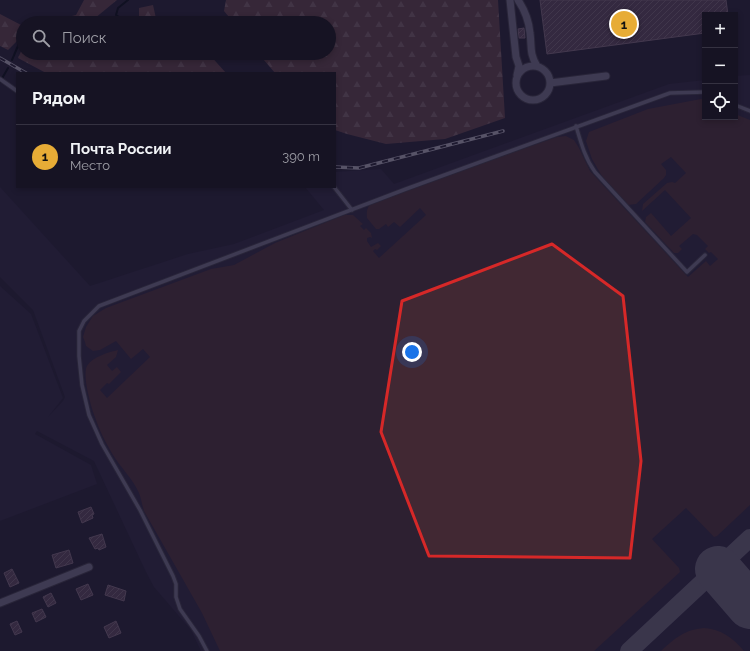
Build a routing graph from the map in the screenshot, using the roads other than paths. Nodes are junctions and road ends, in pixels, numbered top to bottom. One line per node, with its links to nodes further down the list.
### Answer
1 (510, 0): 4 (street)
2 (518, 0): 3 (street)
3 (537, 66): 4 (street); 7 (street)
4 (517, 76): 7 (street)
5 (606, 76): 7 (street)
6 (0, 79): 8 (lane)
7 (550, 84)
8 (16, 90)
9 (702, 92): 12 (lane)
10 (738, 106): 11 (lane)
11 (750, 111)
12 (576, 126): 14 (lane); 15 (lane)
13 (335, 188): 14 (lane)
14 (352, 210): 18 (lane)
15 (705, 254)
16 (88, 567): 17 (street)
17 (0, 603)
18 (207, 651)

